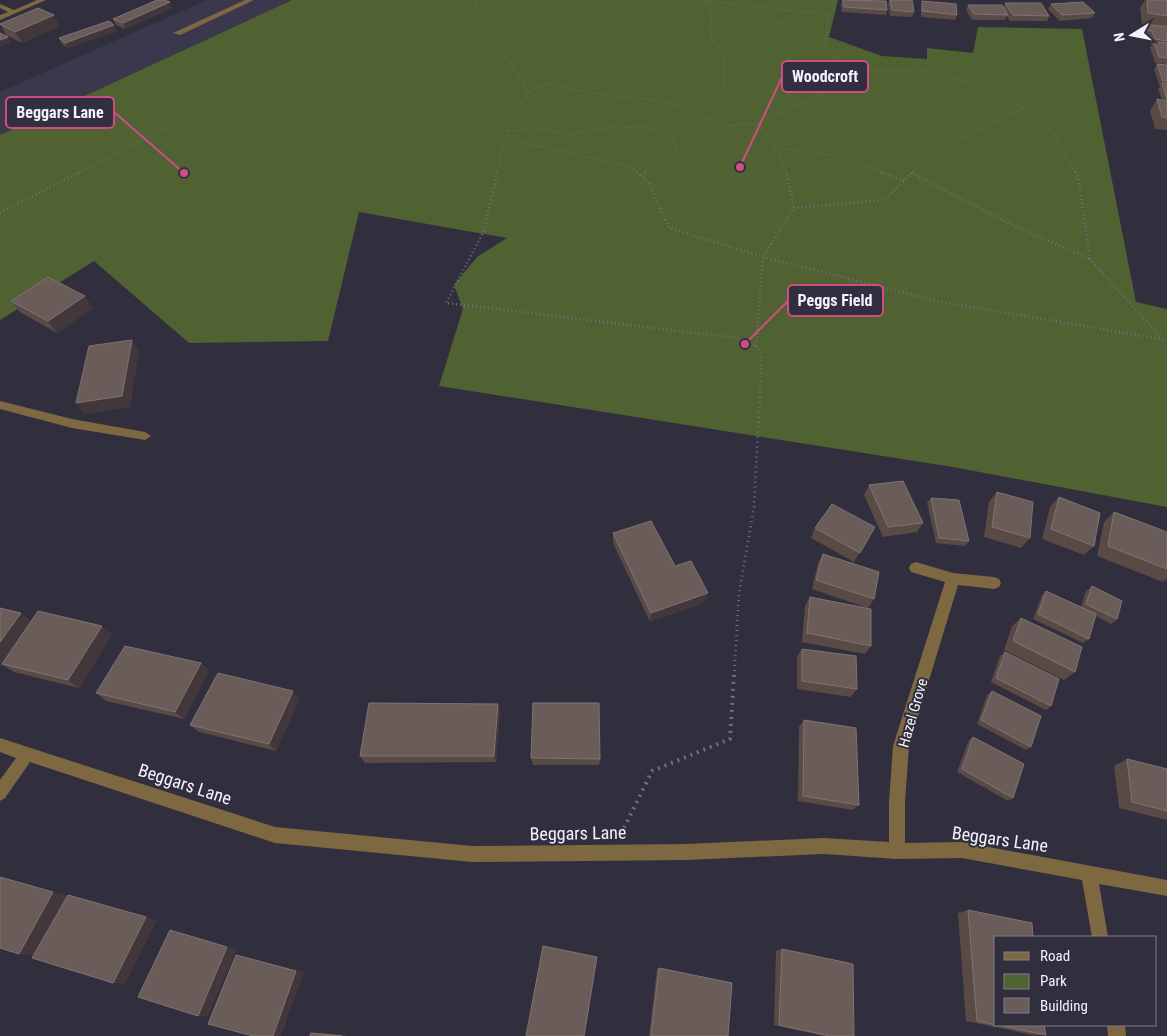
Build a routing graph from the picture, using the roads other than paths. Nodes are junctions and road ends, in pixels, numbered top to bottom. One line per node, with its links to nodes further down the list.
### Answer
1 (43, 0): 4 (street)
2 (251, 0): 6 (street)
3 (0, 6): 4 (street)
4 (14, 12): 5 (street)
5 (0, 18)
6 (177, 33)
7 (0, 405): 8 (street)
8 (145, 436)
9 (916, 568): 10 (street)
10 (953, 579): 11 (street); 15 (street, Hazel Grove)
11 (994, 583)
12 (0, 745): 13 (street, Beggars Lane)
13 (28, 753): 14 (street); 15 (street, Beggars Lane)
14 (0, 793)
15 (897, 851): 16 (street, Beggars Lane)
16 (1089, 874): 17 (street, Beggars Lane); 18 (street)
17 (1167, 888)
18 (1100, 936)

